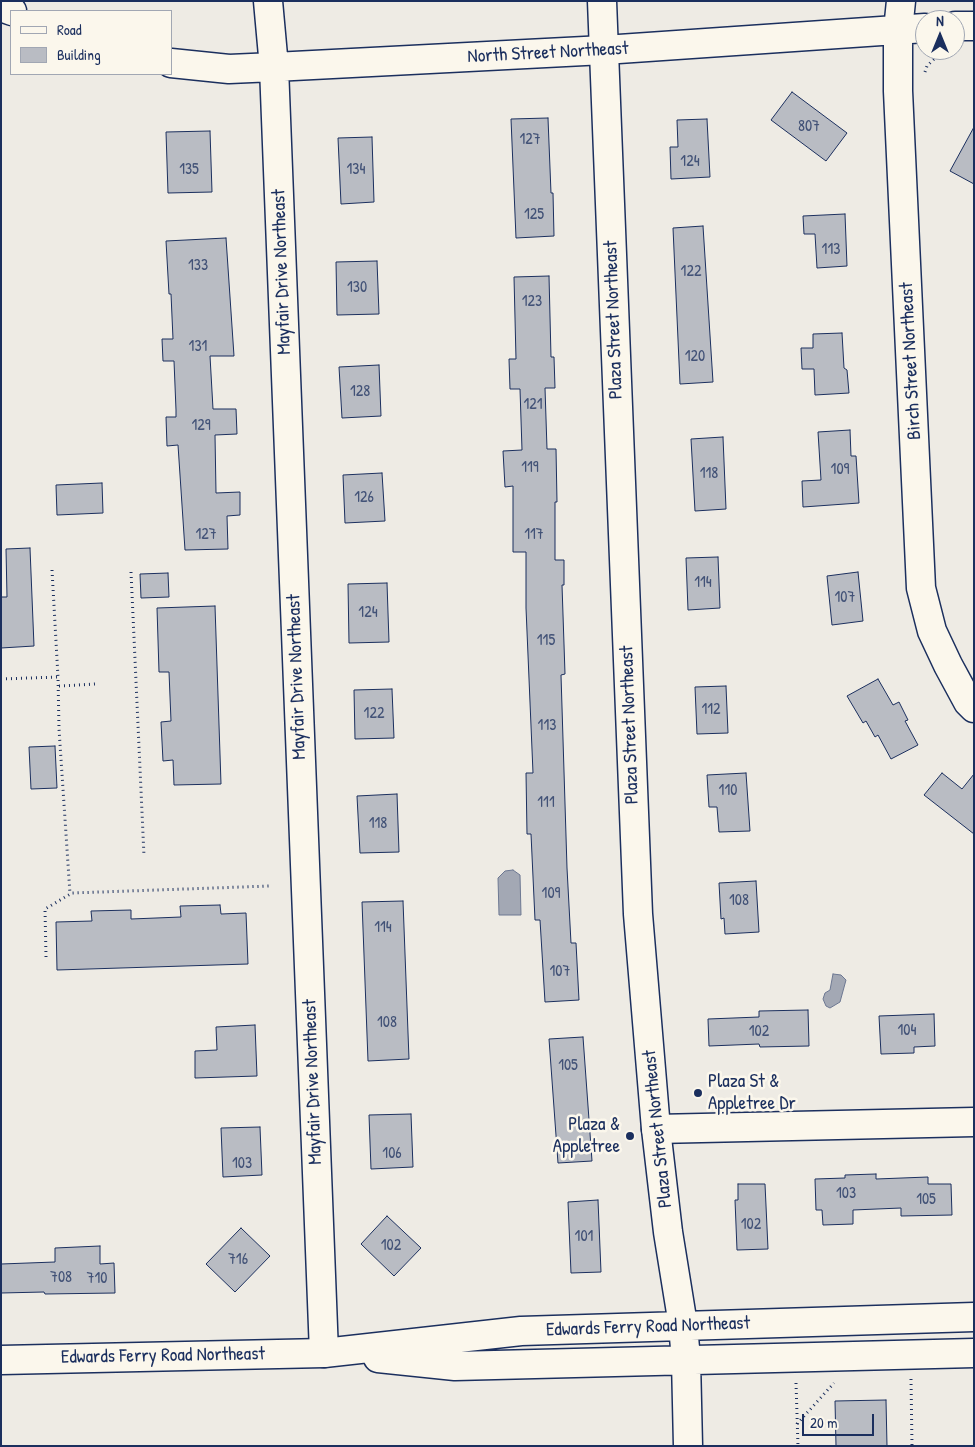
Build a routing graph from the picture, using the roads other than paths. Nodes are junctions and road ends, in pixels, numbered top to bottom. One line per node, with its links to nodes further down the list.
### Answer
1 (268, 1): 8 (street, Mayfair Drive Northeast)
2 (602, 1): 6 (street, Plaza Street Northeast)
3 (901, 1): 5 (street, Birch Street Northeast)
4 (915, 29): 5 (street, North Street Northeast)
5 (898, 30): 6 (street, North Street Northeast); 9 (street, Birch Street Northeast)
6 (604, 50): 8 (street, North Street Northeast); 11 (street, Plaza Street Northeast)
7 (172, 62): 8 (street, North Street Northeast)
8 (274, 67): 14 (street, Mayfair Drive Northeast)
9 (974, 708)
10 (974, 1122): 11 (street)
11 (656, 1129): 13 (street, Plaza Street Northeast)
12 (974, 1317): 13 (street, Edwards Ferry Road Northeast)
13 (683, 1325): 14 (street, Edwards Ferry Road Northeast); 17 (street, Plaza Street Northeast)
14 (324, 1353): 16 (street, Edwards Ferry Road Northeast); 17 (street, Edwards Ferry Road Northeast)
15 (974, 1353): 17 (street, Edwards Ferry Road Northeast)
16 (1, 1360)
17 (686, 1360): 18 (street, Plaza Street Northeast)
18 (688, 1446)

